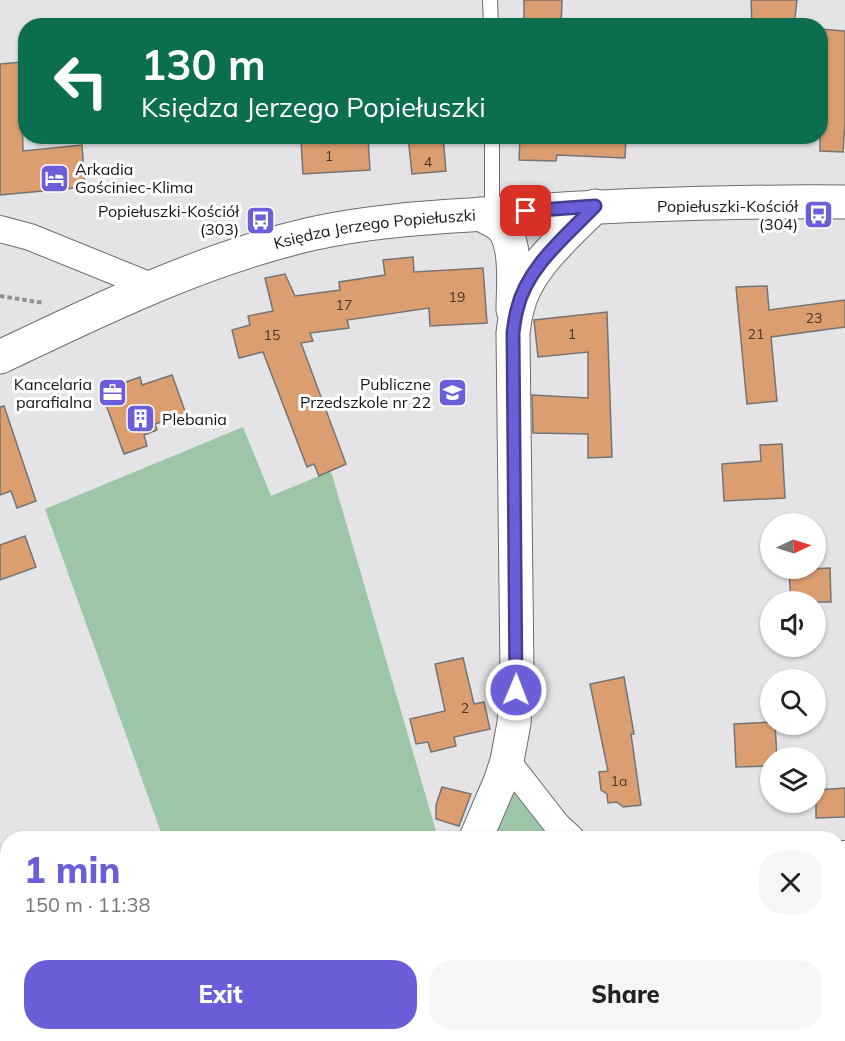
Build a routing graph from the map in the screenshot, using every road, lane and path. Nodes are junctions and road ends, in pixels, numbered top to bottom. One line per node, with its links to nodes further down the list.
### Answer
1 (490, 0): 2 (lane)
2 (491, 18)
3 (491, 144): 6 (lane)
4 (845, 202): 5 (main road, Księdza Jerzego Popiełuszki)
5 (595, 206): 6 (main road, Księdza Jerzego Popiełuszki); 11 (main road)
6 (486, 214): 8 (main road, Księdza Jerzego Popiełuszki); 11 (main road)
7 (0, 229): 8 (street)
8 (150, 286): 12 (main road, Księdza Jerzego Popiełuszki)
9 (0, 296): 10 (path)
10 (54, 304)
11 (513, 333): 13 (main road)
12 (0, 357)
13 (507, 761): 14 (main road); 15 (street)
14 (479, 831)
15 (564, 831)

